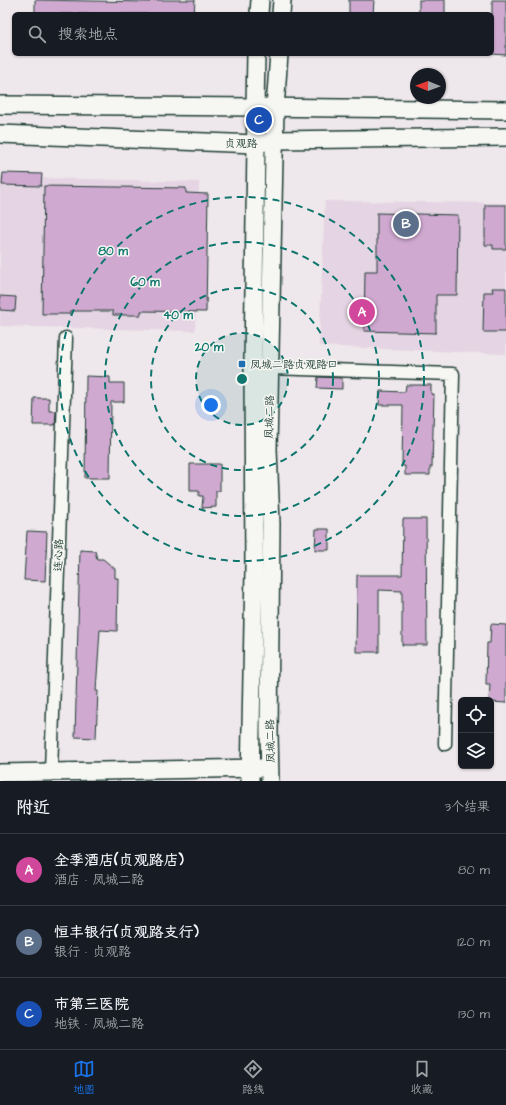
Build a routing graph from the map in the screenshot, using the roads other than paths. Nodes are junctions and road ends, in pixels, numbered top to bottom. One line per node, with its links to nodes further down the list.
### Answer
1 (260, 0): 3 (main road)
2 (282, 0): 4 (main road)
3 (259, 12)
4 (282, 12)
5 (256, 56): 8 (main road, 凤城二路)
6 (279, 56): 9 (main road, 凤城二路)
7 (0, 105): 8 (main road)
8 (255, 107): 9 (main road); 14 (main road, 凤城二路)
9 (275, 108): 10 (main road); 13 (main road, 凤城二路)
10 (506, 110)
11 (0, 134): 14 (main road, 贞观路)
12 (506, 137): 13 (main road, 贞观路)
13 (275, 140): 14 (main road, 贞观路); 16 (main road, 凤城二路)
14 (256, 144): 21 (main road, 凤城二路)
15 (66, 338): 18 (street, 连心路)
16 (270, 368): 17 (street); 20 (main road, 凤城二路)
17 (444, 744)
18 (51, 772): 19 (main road); 21 (main road)
19 (0, 774)
20 (270, 774): 21 (main road)
21 (250, 775)

